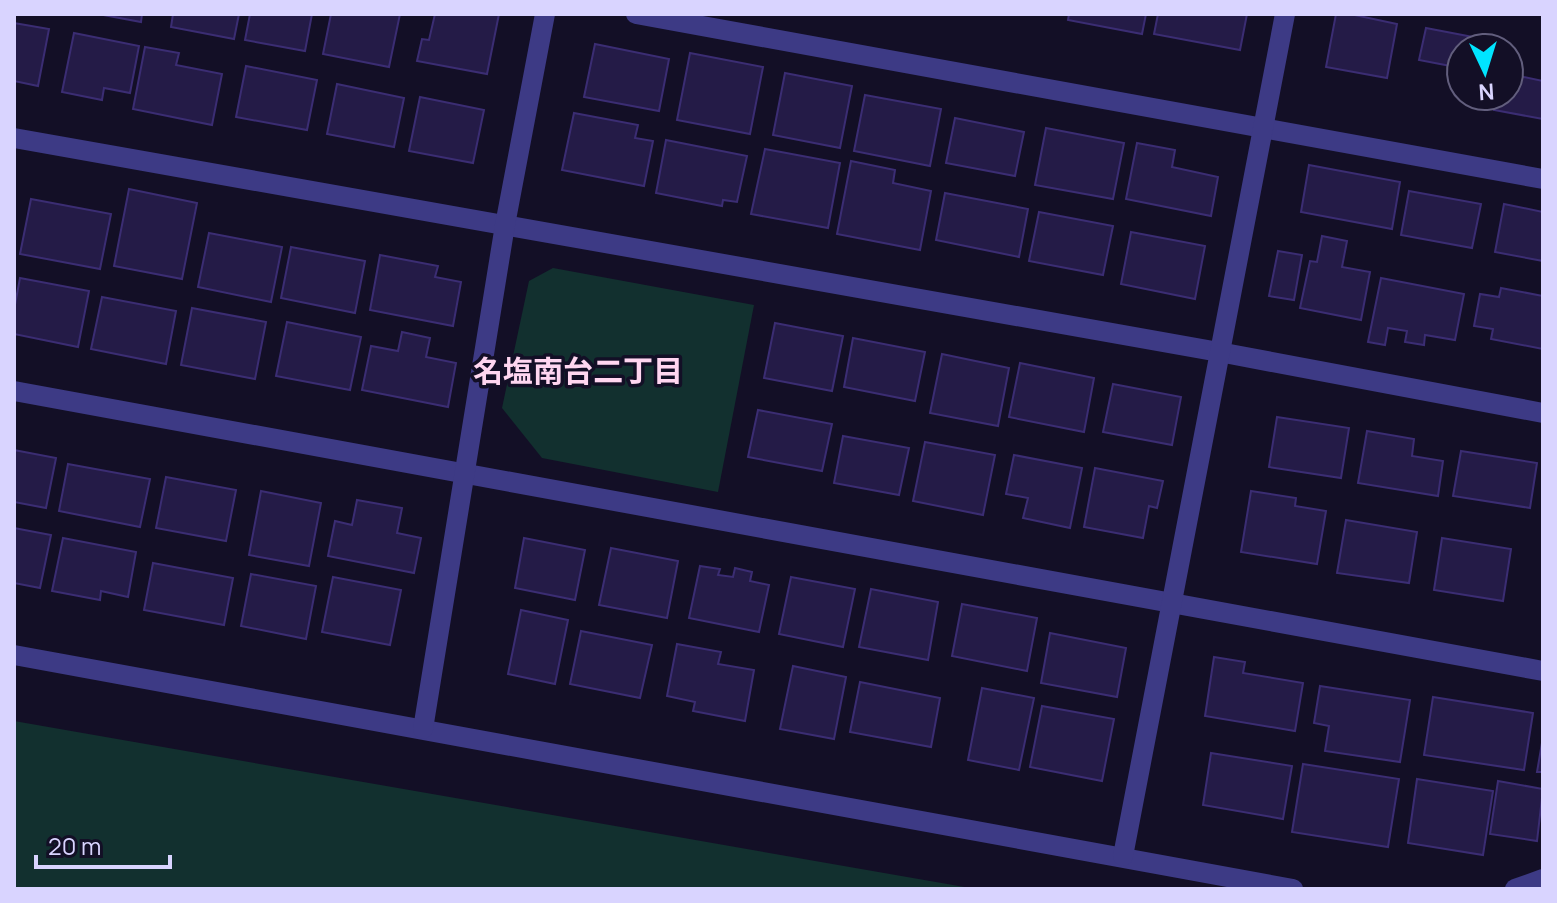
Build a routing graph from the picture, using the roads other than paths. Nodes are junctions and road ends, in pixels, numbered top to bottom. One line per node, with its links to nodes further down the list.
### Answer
1 (545, 14): 7 (street)
2 (636, 14): 4 (street)
3 (1285, 14): 4 (street)
4 (1264, 127): 6 (street); 8 (street)
5 (14, 138): 7 (street)
6 (1543, 179)
7 (505, 225): 8 (street); 11 (street)
8 (1219, 352): 10 (street); 12 (street)
9 (14, 391): 11 (street)
10 (1543, 413)
11 (465, 473): 12 (street); 15 (street)
12 (1173, 605): 14 (street); 16 (street)
13 (14, 655): 15 (street)
14 (1543, 671)
15 (423, 729): 16 (street)
16 (1123, 856): 18 (street)
17 (1543, 879): 19 (street)
18 (1293, 889)
19 (1515, 889)

